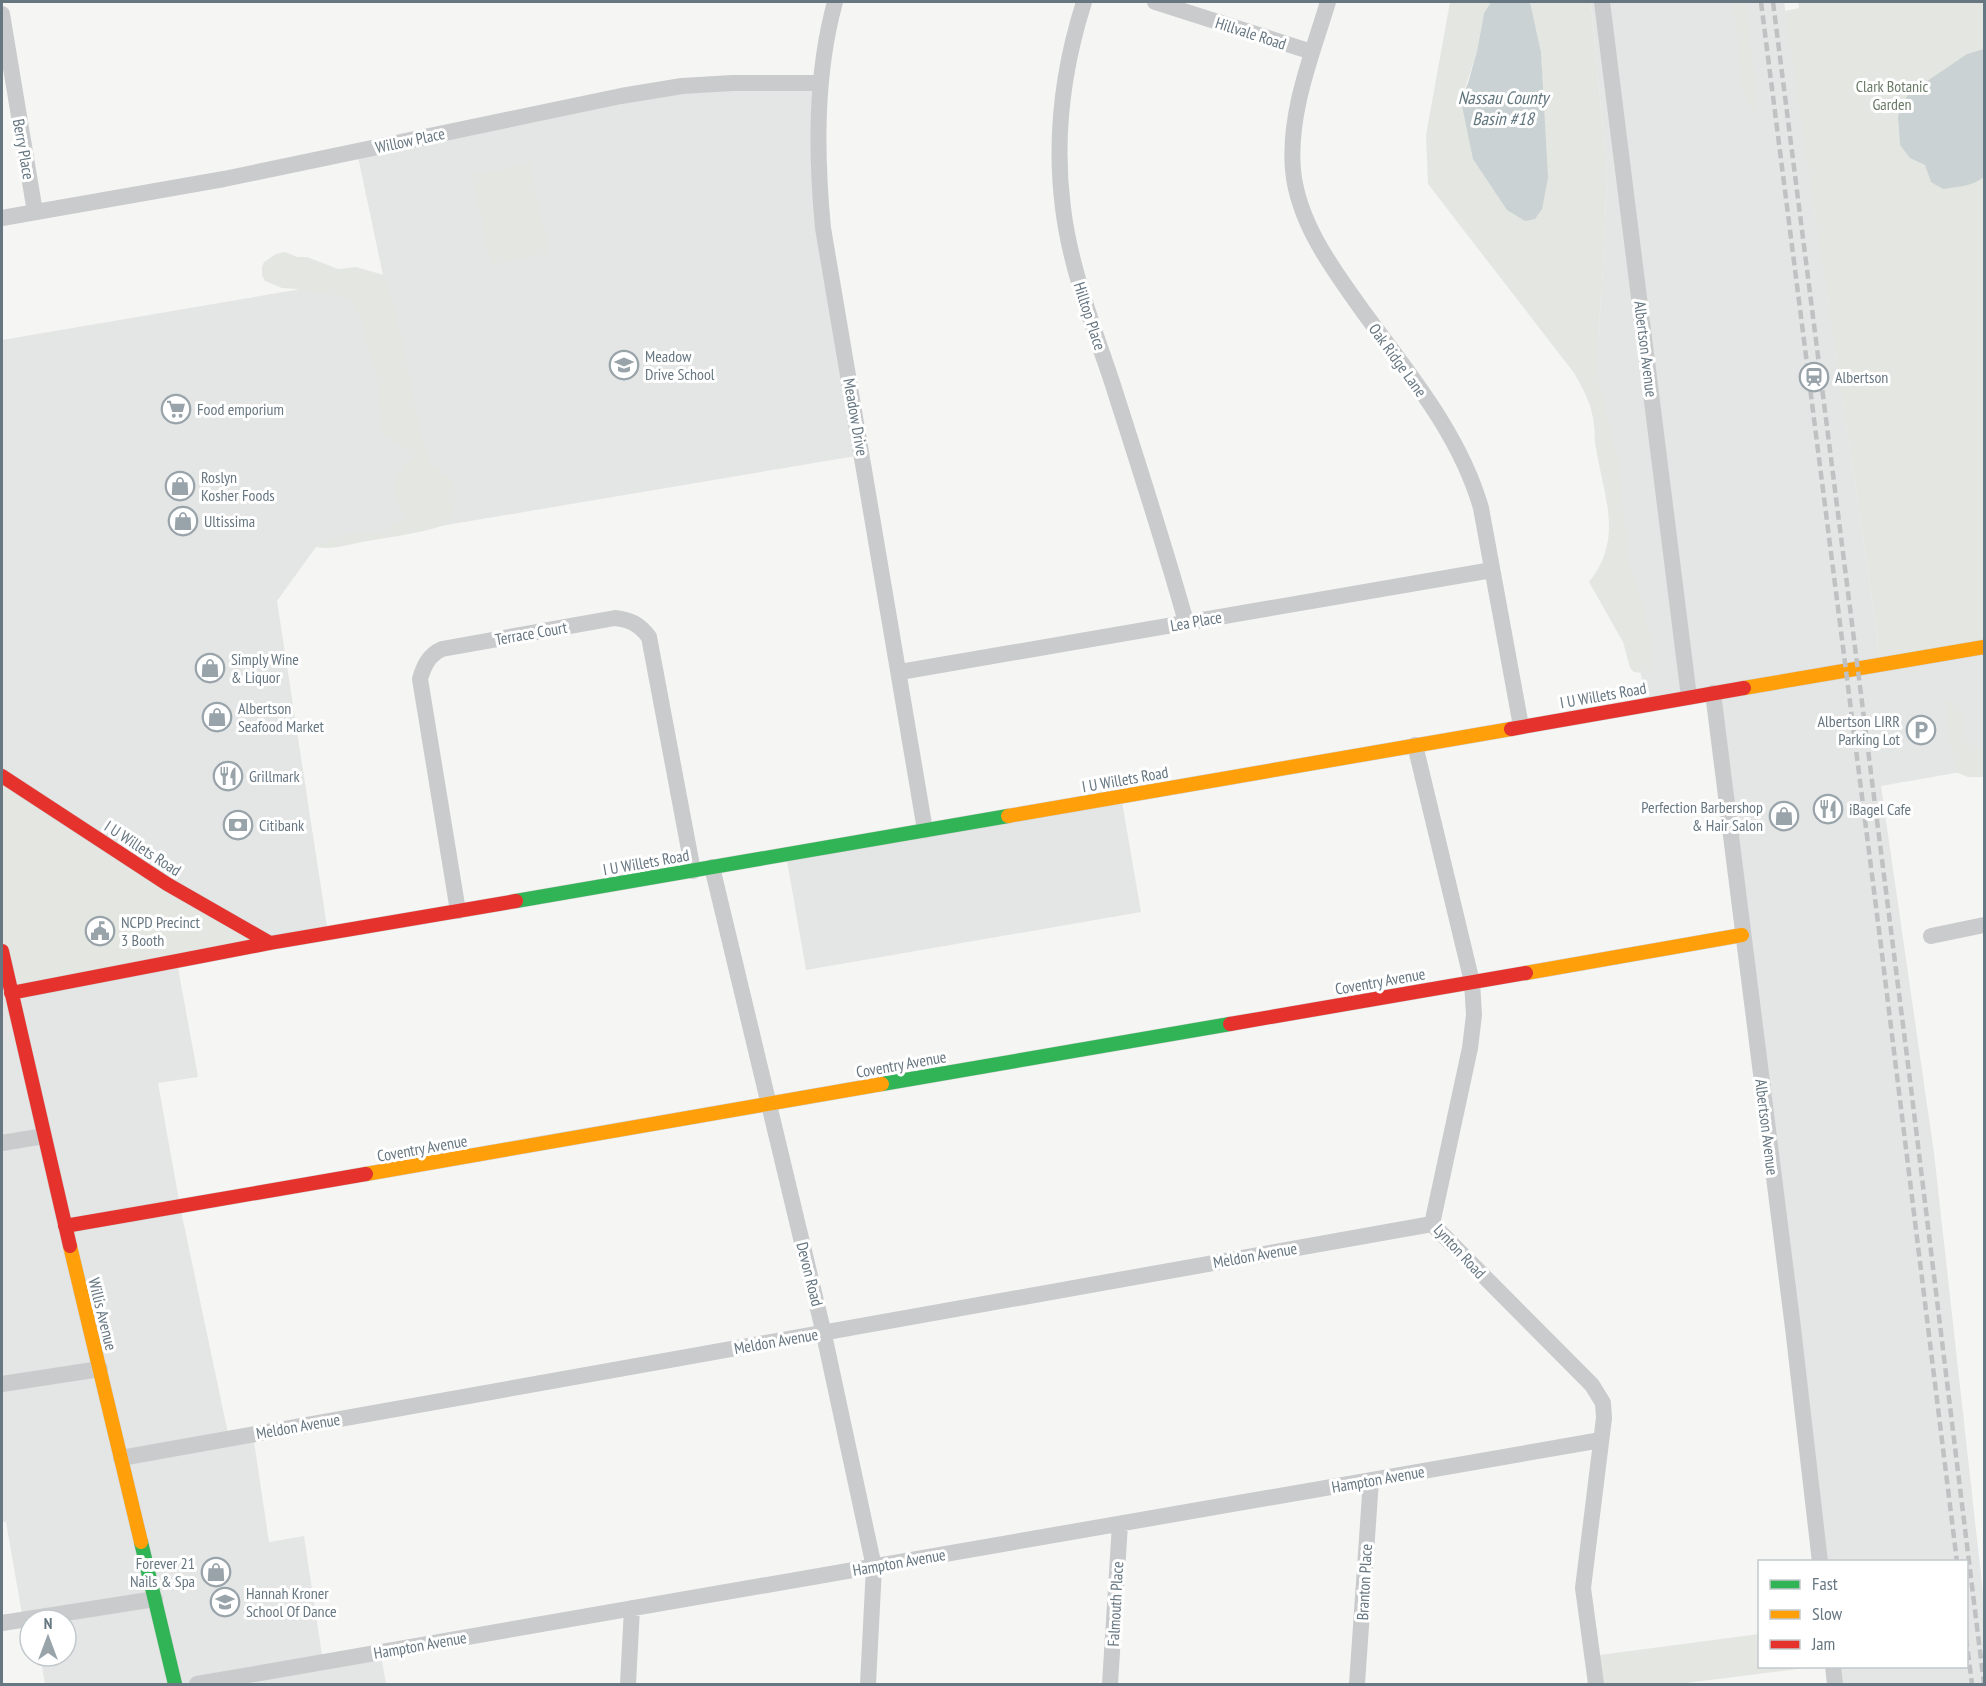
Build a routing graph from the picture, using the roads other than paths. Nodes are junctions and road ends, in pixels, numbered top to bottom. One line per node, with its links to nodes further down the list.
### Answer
1 (835, 2): 8 (street, Meadow Drive)
2 (1084, 2): 12 (street, Hilltop Place)
3 (1155, 2): 7 (street, Hillvale Road)
4 (1328, 2): 7 (street, Oak Ridge Lane)
5 (1602, 2): 16 (street, Albertson Avenue)
6 (2, 14): 9 (street, Berry Place)
7 (1312, 52): 11 (street, Oak Ridge Lane)
8 (821, 83): 9 (street, Willow Place); 14 (street, Meadow Drive)
9 (35, 212): 10 (street, Willow Place)
10 (2, 218)
11 (1492, 570): 12 (street, Lea Place); 17 (street, Oak Ridge Lane)
12 (1186, 622): 14 (street, Lea Place)
13 (1984, 647): 15 (main road, I U Willets Road)
14 (900, 672): 20 (street, Meadow Drive)
15 (1713, 693): 16 (main road, I U Willets Road); 25 (street, Albertson Avenue)
16 (1689, 697): 17 (main road, I U Willets Road)
17 (1521, 726): 18 (main road, I U Willets Road)
18 (1415, 745): 20 (main road, I U Willets Road); 29 (street, Lynton Road)
19 (2, 776): 27 (main road, I U Willets Road)
20 (925, 830): 21 (main road, I U Willets Road)
21 (712, 867): 22 (main road, I U Willets Road); 31 (street, Devon Road)
22 (693, 870): 23 (main road, I U Willets Road); 23 (street, Terrace Court)
23 (458, 911): 27 (main road, I U Willets Road)
24 (1984, 925): 26 (street)
25 (1742, 935): 29 (main road, Coventry Avenue); 43 (street, Albertson Avenue)
26 (1931, 936)
27 (270, 943): 30 (main road, I U Willets Road)
28 (2, 951): 30 (main road, Willis Avenue)
29 (1472, 982): 31 (main road, Coventry Avenue); 34 (street, Lynton Road)
30 (11, 993): 32 (main road, Willis Avenue)
31 (769, 1104): 35 (main road, Coventry Avenue); 36 (street, Devon Road)
32 (44, 1136): 33 (street); 35 (main road, Willis Avenue)
33 (2, 1143)
34 (1432, 1224): 36 (street, Meldon Avenue); 39 (street, Lynton Road)
35 (65, 1227): 37 (main road, Willis Avenue)
36 (824, 1332): 40 (street, Meldon Avenue); 44 (street, Devon Road)
37 (99, 1369): 38 (street); 40 (main road, Willis Avenue)
38 (2, 1384)
39 (1600, 1440): 41 (street, Hampton Avenue); 55 (street, Lynton Road)
40 (121, 1458): 45 (main road, Willis Avenue)
41 (1371, 1480): 42 (street, Hampton Avenue); 54 (street, Branton Place)
42 (1120, 1524): 44 (street, Hampton Avenue); 53 (street, Falmouth Place)
43 (1820, 1560)
44 (874, 1566): 46 (street, Hampton Avenue); 52 (street, Devon Road)
45 (155, 1599): 47 (street); 49 (main road, Willis Avenue)
46 (632, 1608): 50 (street, Hampton Avenue); 51 (street)
47 (2, 1623)
48 (1833, 1668): 56 (street)
49 (175, 1684)
50 (197, 1684)
51 (628, 1684)
52 (868, 1684)
53 (1110, 1684)
54 (1358, 1684)
55 (1596, 1684)
56 (1835, 1684)

